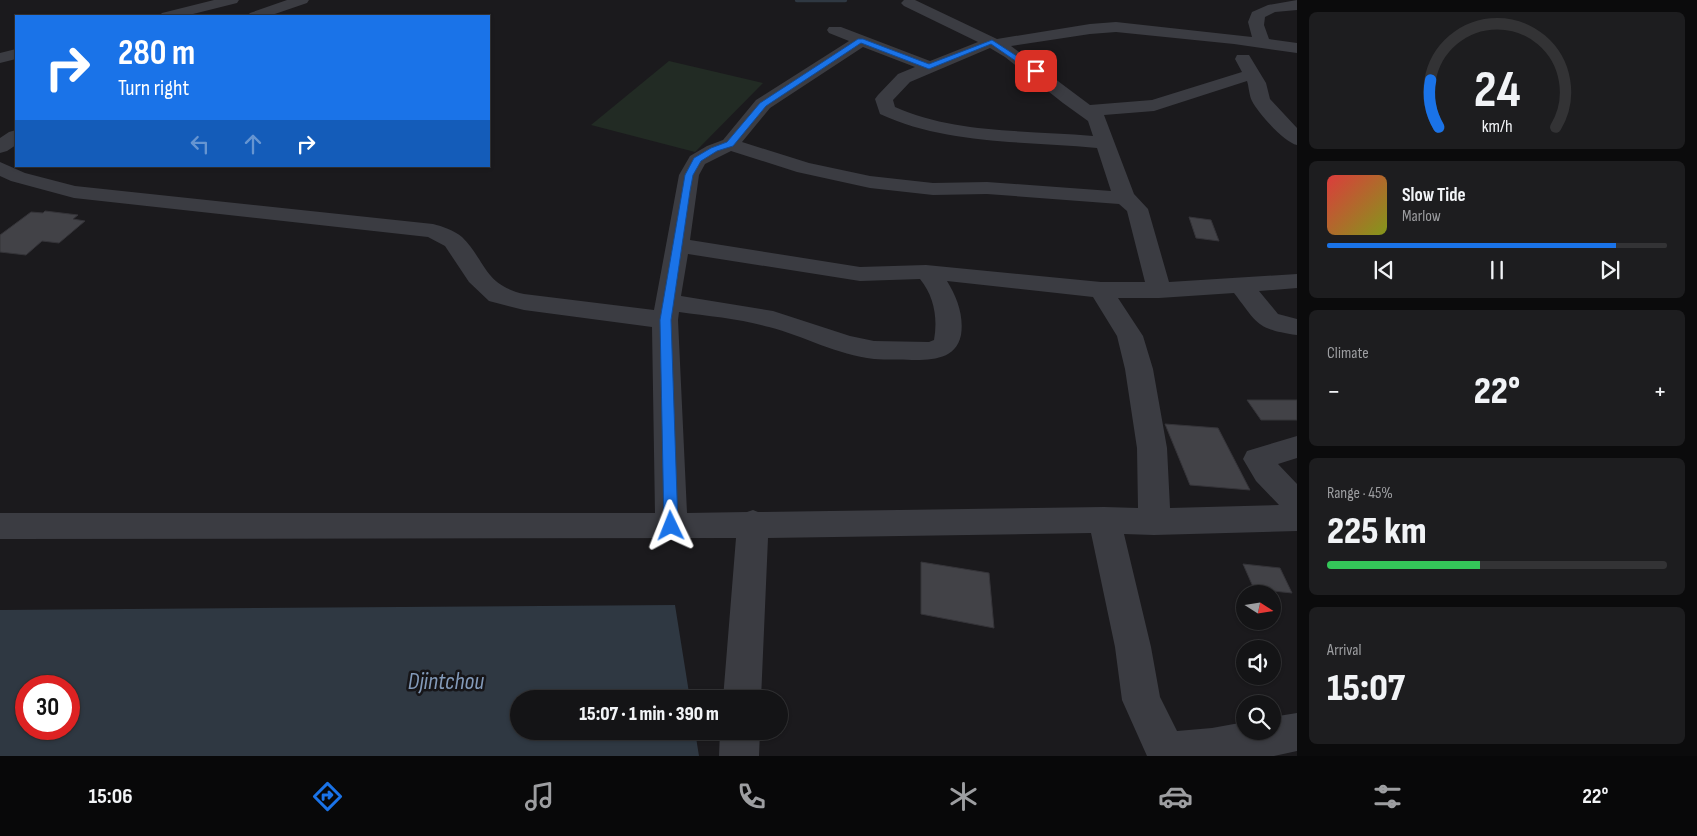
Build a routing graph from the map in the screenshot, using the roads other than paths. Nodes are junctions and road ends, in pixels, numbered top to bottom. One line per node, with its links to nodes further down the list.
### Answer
1 (232, 0): 6 (street)
2 (302, 0): 7 (street)
3 (909, 3): 11 (street)
4 (1261, 5): 5 (street); 12 (street)
5 (1297, 5)
6 (171, 15)
7 (258, 15)
8 (835, 30): 10 (street)
9 (1234, 39): 11 (street); 12 (street); 17 (street)
10 (860, 40): 16 (street); 23 (street)
11 (994, 43): 16 (street); 18 (street)
12 (1262, 43): 13 (street)
13 (1297, 48)
14 (15, 54): 15 (street)
15 (0, 58)
16 (929, 67): 24 (street)
17 (1252, 74): 18 (street); 19 (street)
18 (1087, 111): 24 (street)
19 (1278, 121): 20 (street); 22 (street)
20 (1297, 121)
21 (15, 137): 25 (street)
22 (1297, 139)
23 (730, 144): 27 (street); 28 (street)
24 (1106, 144): 27 (street)
25 (0, 147)
26 (0, 168): 34 (street)
27 (1124, 197): 33 (street)
28 (677, 245): 29 (street); 34 (street)
29 (926, 272): 32 (street); 34 (street)
30 (1297, 282): 31 (street)
31 (1240, 284): 33 (street); 35 (street)
32 (1101, 290): 33 (street); 40 (street)
33 (1159, 290)
34 (667, 311): 43 (street)
35 (1297, 327)
36 (1297, 448): 37 (street)
37 (1297, 504)
38 (1297, 518): 40 (street)
39 (1104, 520): 40 (street); 41 (street); 47 (street)
40 (1154, 522)
41 (753, 523): 43 (street); 44 (street)
42 (0, 526): 43 (street)
43 (671, 526)
44 (743, 690)
45 (1294, 736): 47 (street)
46 (740, 740): 48 (street)
47 (1167, 754)
48 (739, 756)

